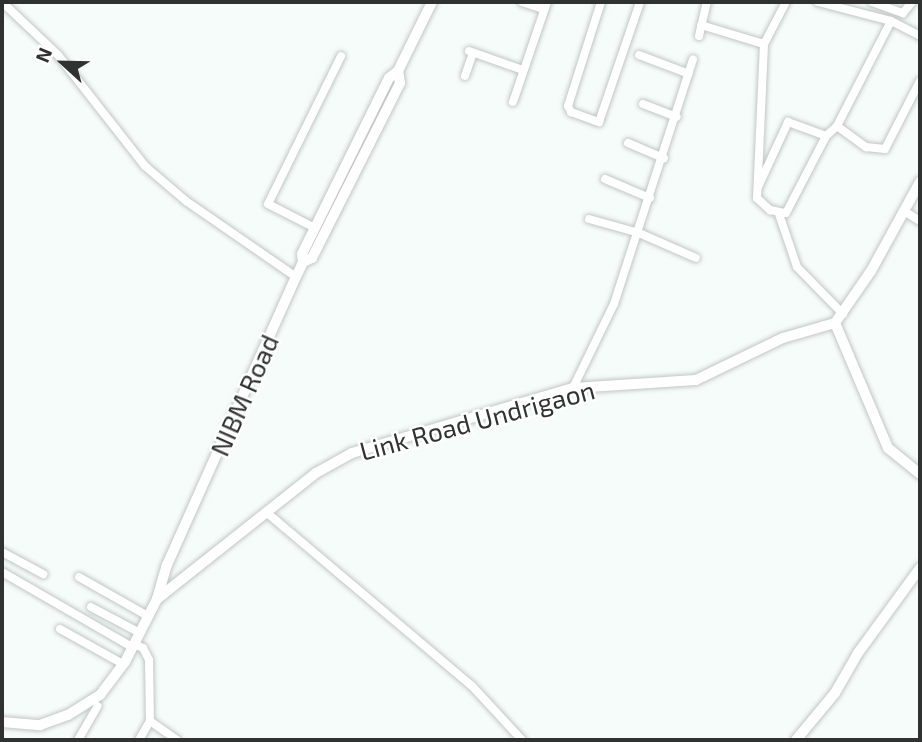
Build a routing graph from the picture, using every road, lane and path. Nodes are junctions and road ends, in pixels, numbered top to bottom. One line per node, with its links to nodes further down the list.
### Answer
1 (432, 2): 21 (main road, NIBM Road)
2 (522, 2): 11 (street)
3 (601, 2): 4 (street)
4 (640, 2)
5 (707, 2): 13 (street)
6 (786, 2): 16 (street)
7 (818, 2): 12 (street)
8 (872, 2): 9 (street)
9 (912, 2)
10 (3, 3): 44 (street)
11 (546, 4): 20 (street)
12 (891, 21): 15 (street); 28 (street)
13 (701, 25): 14 (street); 16 (street)
14 (699, 36)
15 (920, 36)
16 (764, 44): 34 (street)
17 (639, 55): 22 (street)
18 (341, 56): 40 (street)
19 (693, 59): 22 (street)
20 (523, 70): 23 (street); 25 (street)
21 (398, 71): 40 (main road); 43 (main road, NIBM Road)
22 (689, 74): 27 (street)
23 (465, 76)
24 (920, 81): 28 (street)
25 (513, 102)
26 (643, 104): 27 (street)
27 (677, 117): 31 (street)
28 (837, 126): 29 (street)
29 (826, 136): 34 (street); 37 (street)
30 (628, 144): 31 (street)
31 (664, 158): 35 (street)
32 (605, 179): 35 (street)
33 (920, 182): 36 (street)
34 (756, 189): 37 (street)
35 (650, 198): 41 (street)
36 (904, 211): 39 (street); 45 (street)
37 (779, 214): 45 (street)
38 (589, 219): 41 (street)
39 (920, 221)
40 (315, 228): 43 (main road)
41 (639, 233): 42 (street); 47 (street)
42 (695, 258)
43 (303, 262): 44 (main road, NIBM Road)
44 (296, 277): 55 (main road, NIBM Road)
45 (843, 314): 46 (street)
46 (835, 323): 47 (street, Link Road Undrigaon); 48 (street)
47 (573, 388): 49 (street, Link Road Undrigaon)
48 (920, 474)
49 (266, 512): 55 (street, Link Road Undrigaon); 68 (street)
50 (2, 552): 53 (street)
51 (920, 568): 69 (street)
52 (2, 572): 60 (street)
53 (43, 574)
54 (79, 577): 57 (street)
55 (157, 599): 57 (main road, NIBM Road)
56 (91, 607): 59 (street)
57 (148, 616): 59 (main road, NIBM Road)
58 (60, 629): 61 (street)
59 (140, 633): 60 (main road, NIBM Road)
60 (133, 646): 61 (main road, NIBM Road); 63 (street)
61 (123, 664): 64 (main road, NIBM Road)
62 (98, 706): 65 (street)
63 (150, 721): 66 (street); 67 (street)
64 (2, 722)
65 (78, 740)
66 (139, 740)
67 (177, 740)
68 (522, 740)
69 (796, 740)

